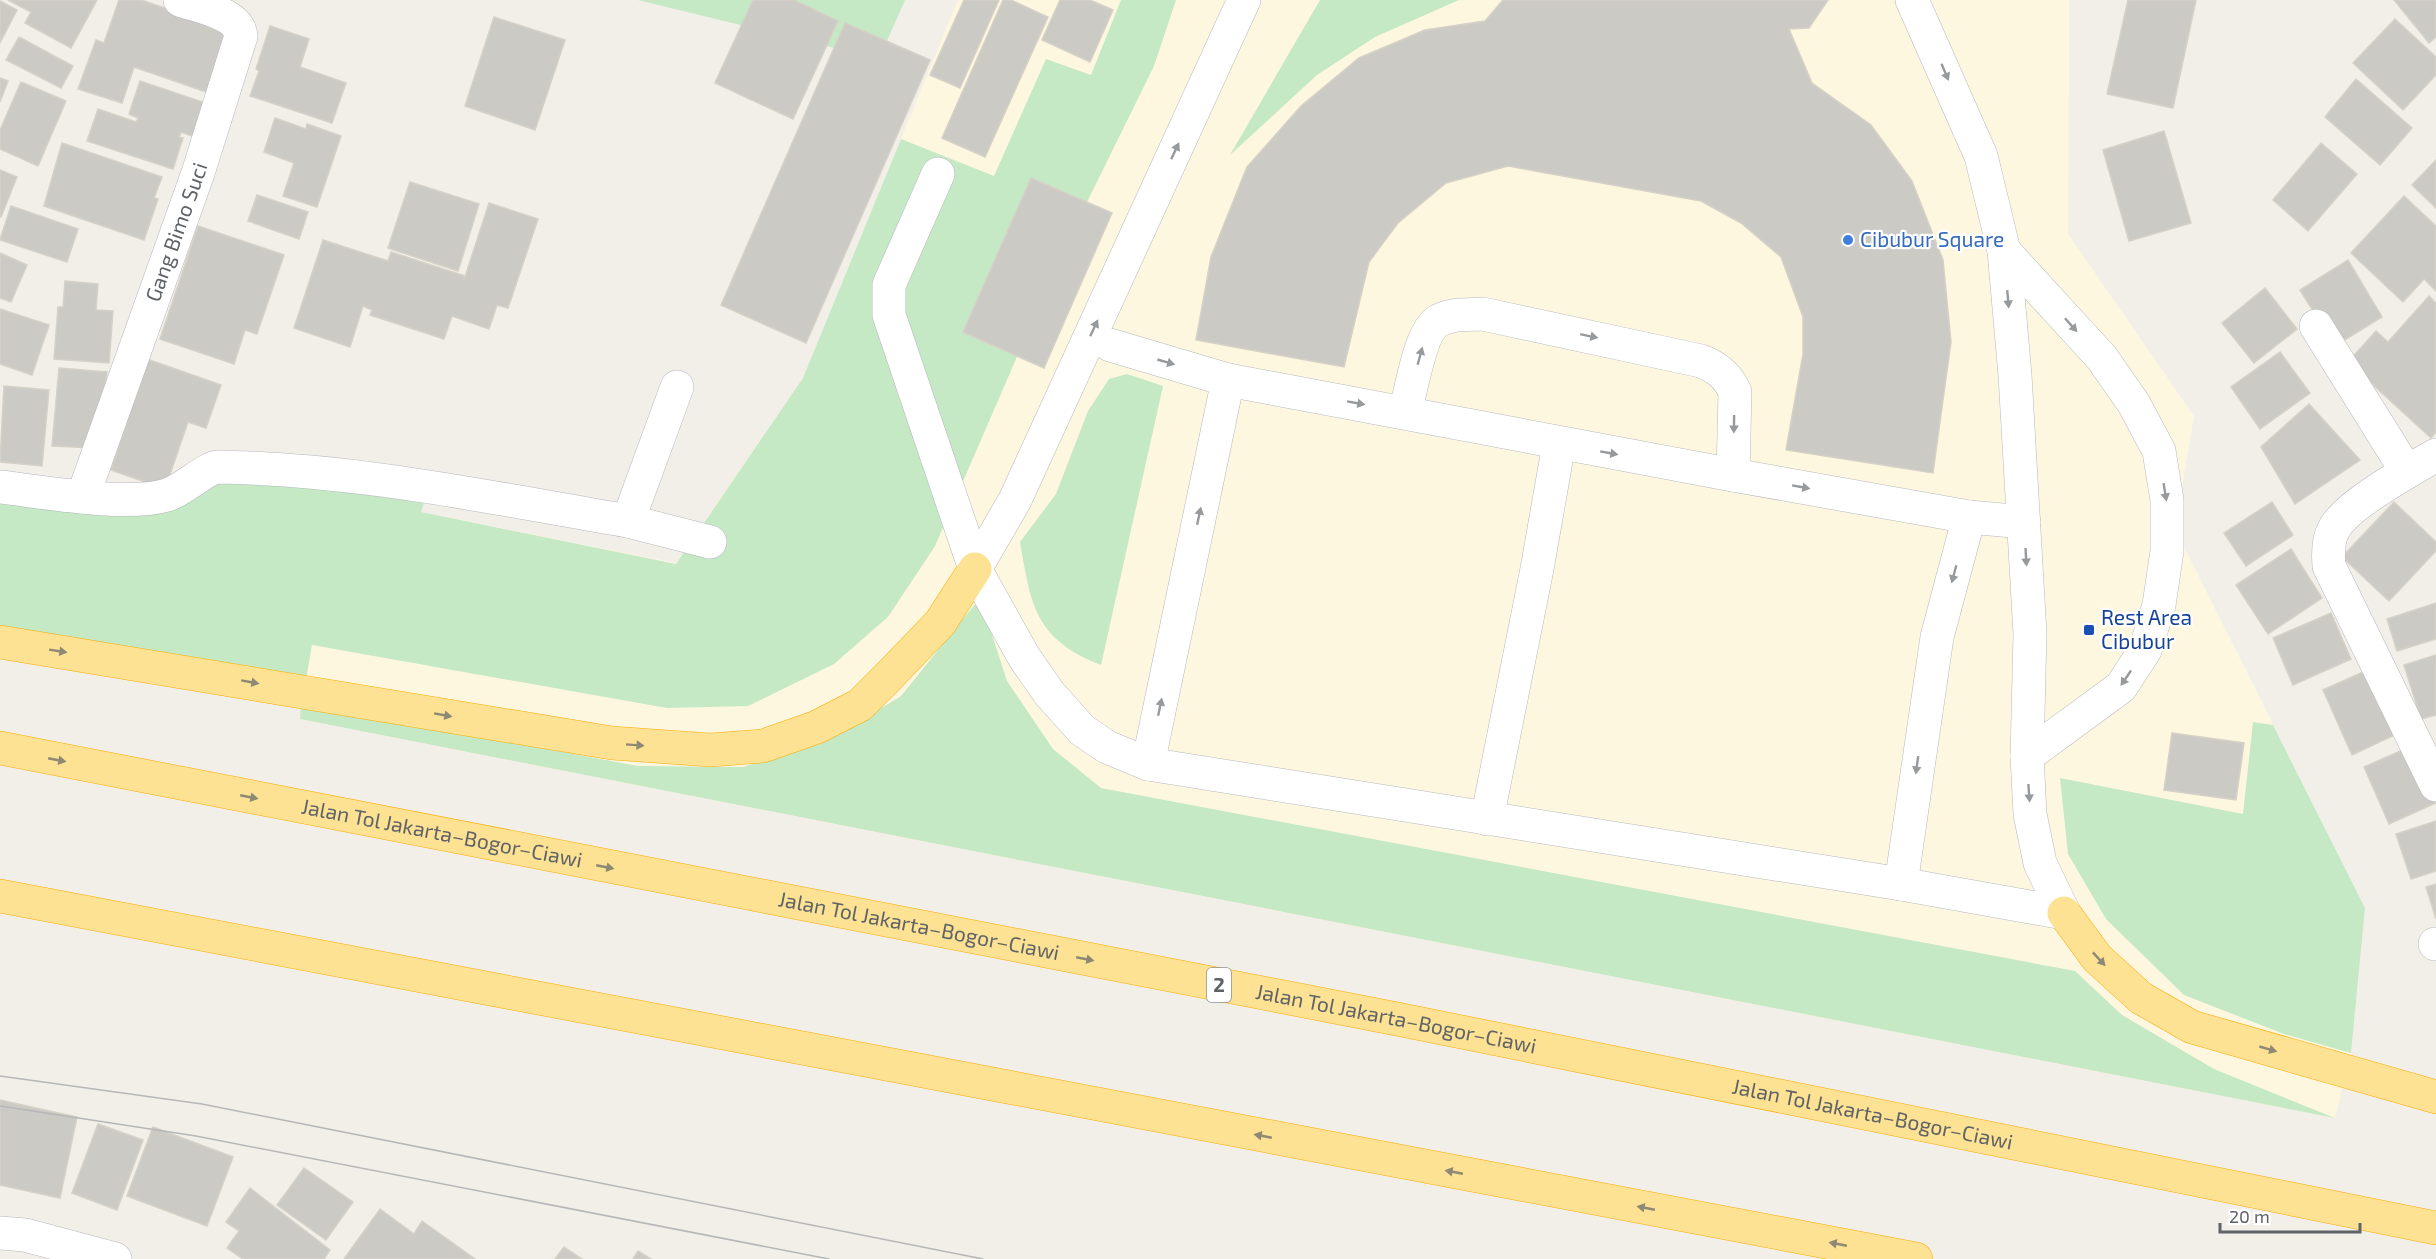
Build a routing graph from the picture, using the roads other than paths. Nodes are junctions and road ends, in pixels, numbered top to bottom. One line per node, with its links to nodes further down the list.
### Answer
1 (180, 0): 17 (street, Gang Bimo Suci)
2 (1244, 0): 18 (street, one-way to 2)
3 (1254, 0): 8 (street)
4 (1922, 9): 6 (street, one-way to 6)
5 (938, 174): 23 (street)
6 (2004, 251): 21 (street, one-way to 21); 26 (street, one-way to 26)
7 (2316, 326): 14 (street)
8 (1110, 345): 9 (street, one-way to 9); 18 (street)
9 (1228, 380): 11 (street, one-way to 11); 27 (street, one-way to 9)
10 (677, 387): 20 (street)
11 (1405, 412): 12 (street); 15 (street, one-way to 15)
12 (1558, 444): 15 (street, one-way to 15); 29 (street)
13 (2436, 455): 14 (street)
14 (2407, 472): 28 (street)
15 (1733, 475): 19 (street, one-way to 19)
16 (0, 487): 17 (street)
17 (83, 496): 20 (street)
18 (1015, 500): 23 (street)
19 (1968, 517): 21 (street); 30 (street, one-way to 30)
20 (628, 521): 22 (street)
21 (2025, 522): 26 (street, one-way to 26)
22 (710, 542)
23 (975, 569): 24 (highway, one-way to 23); 27 (street)
24 (0, 642)
25 (0, 748): 34 (highway, Jalan Tol Jakarta–Bogor–Ciawi / 2, one-way to 34)
26 (2026, 756): 32 (street, one-way to 32)
27 (1148, 764): 29 (street)
28 (2436, 785)
29 (1487, 819): 30 (street)
30 (1901, 884): 32 (street)
31 (0, 896): 37 (highway, one-way to 31)
32 (2064, 913): 33 (highway, one-way to 33)
33 (2436, 1097)
34 (2436, 1228)
35 (0, 1233): 36 (street)
36 (116, 1259)
37 (1916, 1259)

